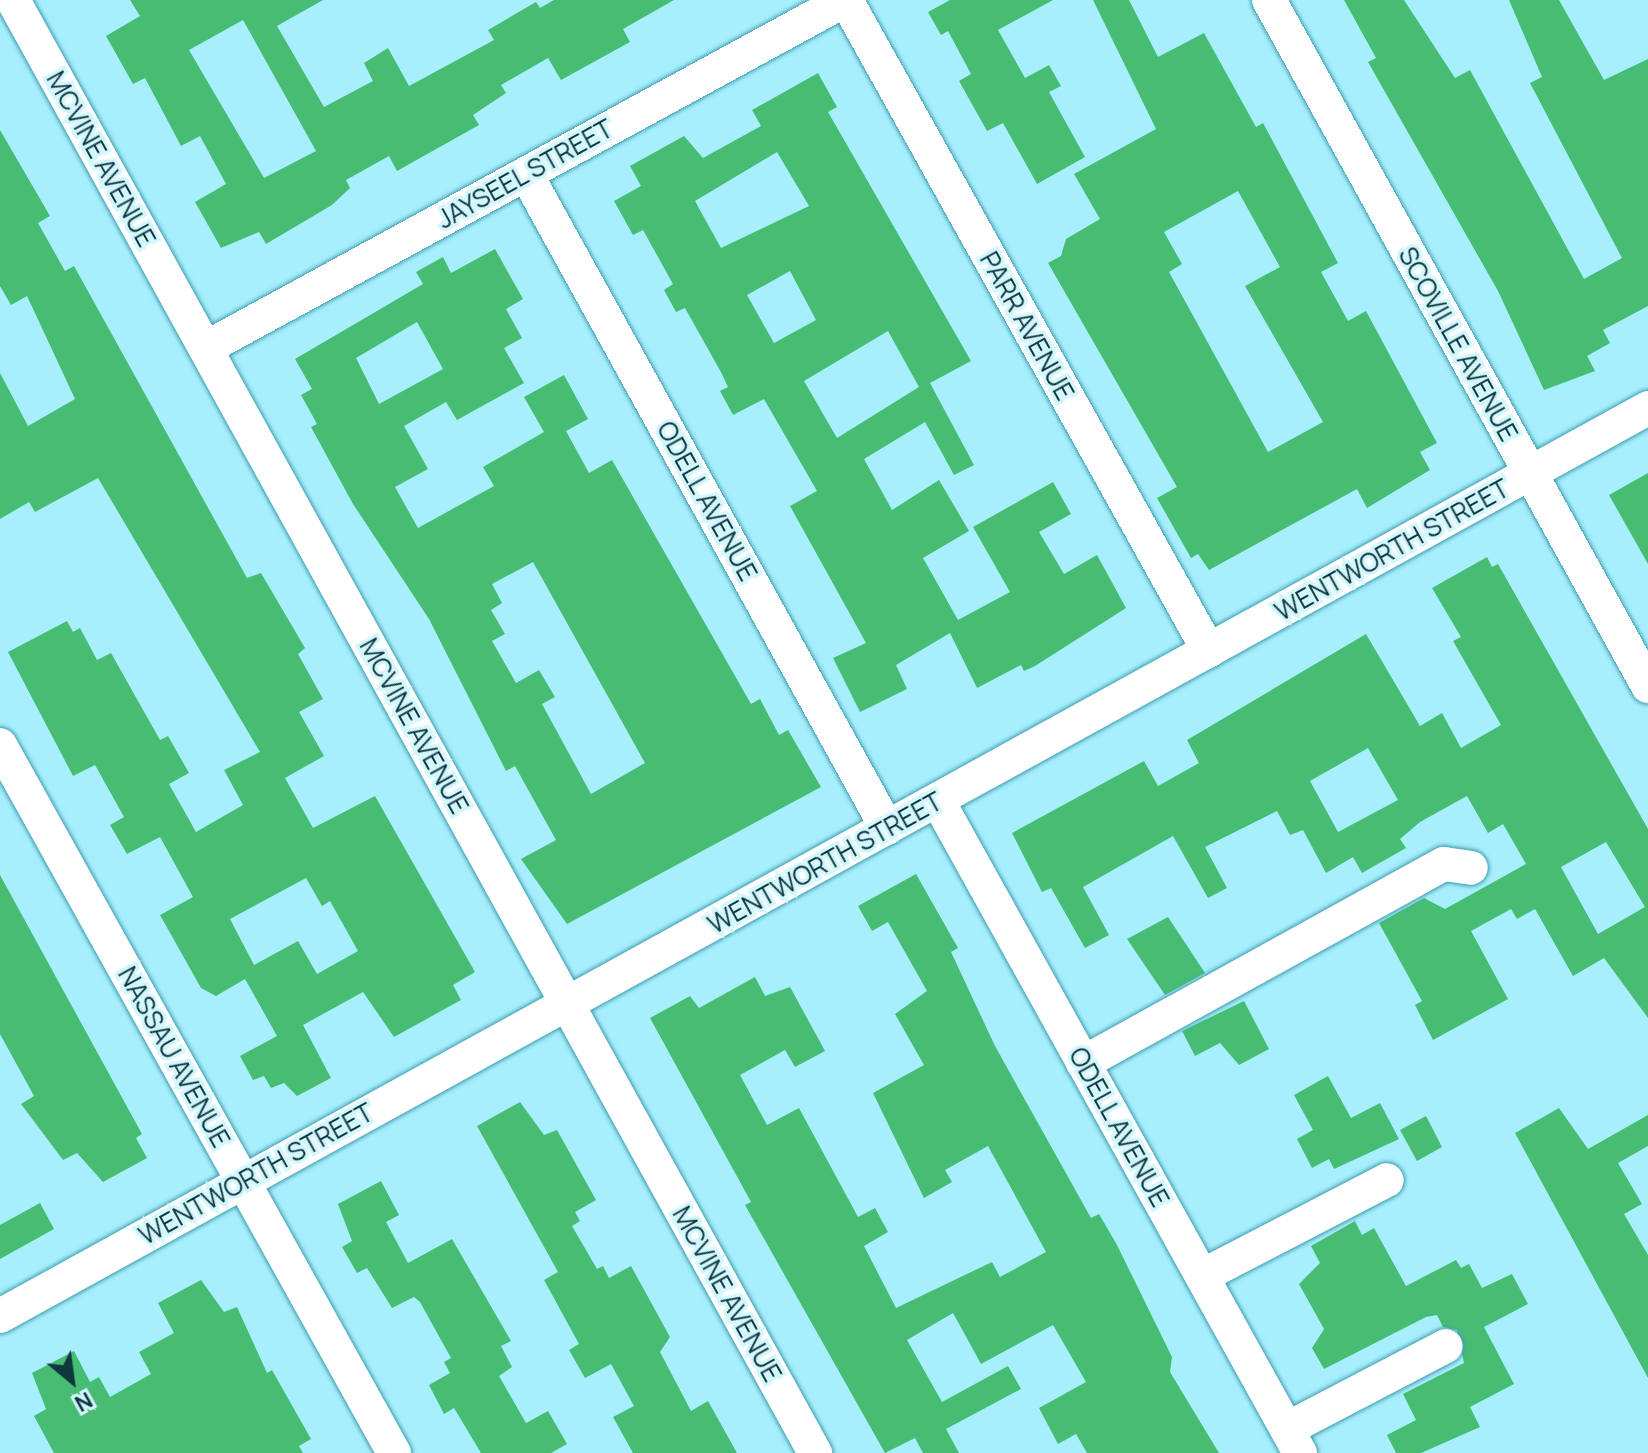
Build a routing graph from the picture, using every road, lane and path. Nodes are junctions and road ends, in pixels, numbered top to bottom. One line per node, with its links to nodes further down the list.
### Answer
1 (13, 0): 5 (street, MCVINE AVENUE)
2 (845, 0): 4 (street, JAYSEEL STREET); 8 (street, PARR AVENUE)
3 (1269, 0): 7 (street, SCOVILLE AVENUE)
4 (526, 174): 5 (street, JAYSEEL STREET); 12 (street, ODELL AVENUE)
5 (206, 348): 14 (street, MCVINE AVENUE)
6 (1648, 408): 7 (street, WENTWORTH STREET)
7 (1529, 474): 8 (street, WENTWORTH STREET); 9 (street, SCOVILLE AVENUE)
8 (1209, 651): 11 (street, WENTWORTH STREET)
9 (1648, 686)
10 (0, 745): 17 (street, NASSAU AVENUE)
11 (938, 801): 12 (street, WENTWORTH STREET); 15 (street, ODELL AVENUE)
12 (887, 828): 14 (street, WENTWORTH STREET)
13 (1471, 868): 15 (street)
14 (567, 1004): 17 (street, WENTWORTH STREET); 23 (street, MCVINE AVENUE)
15 (1083, 1063): 18 (street, ODELL AVENUE)
16 (1387, 1180): 18 (street)
17 (243, 1182): 19 (street, WENTWORTH STREET); 22 (street, NASSAU AVENUE)
18 (1202, 1276): 21 (street, ODELL AVENUE)
19 (0, 1316)
20 (1446, 1346): 21 (street)
21 (1294, 1441)
22 (394, 1453)
23 (815, 1453)

